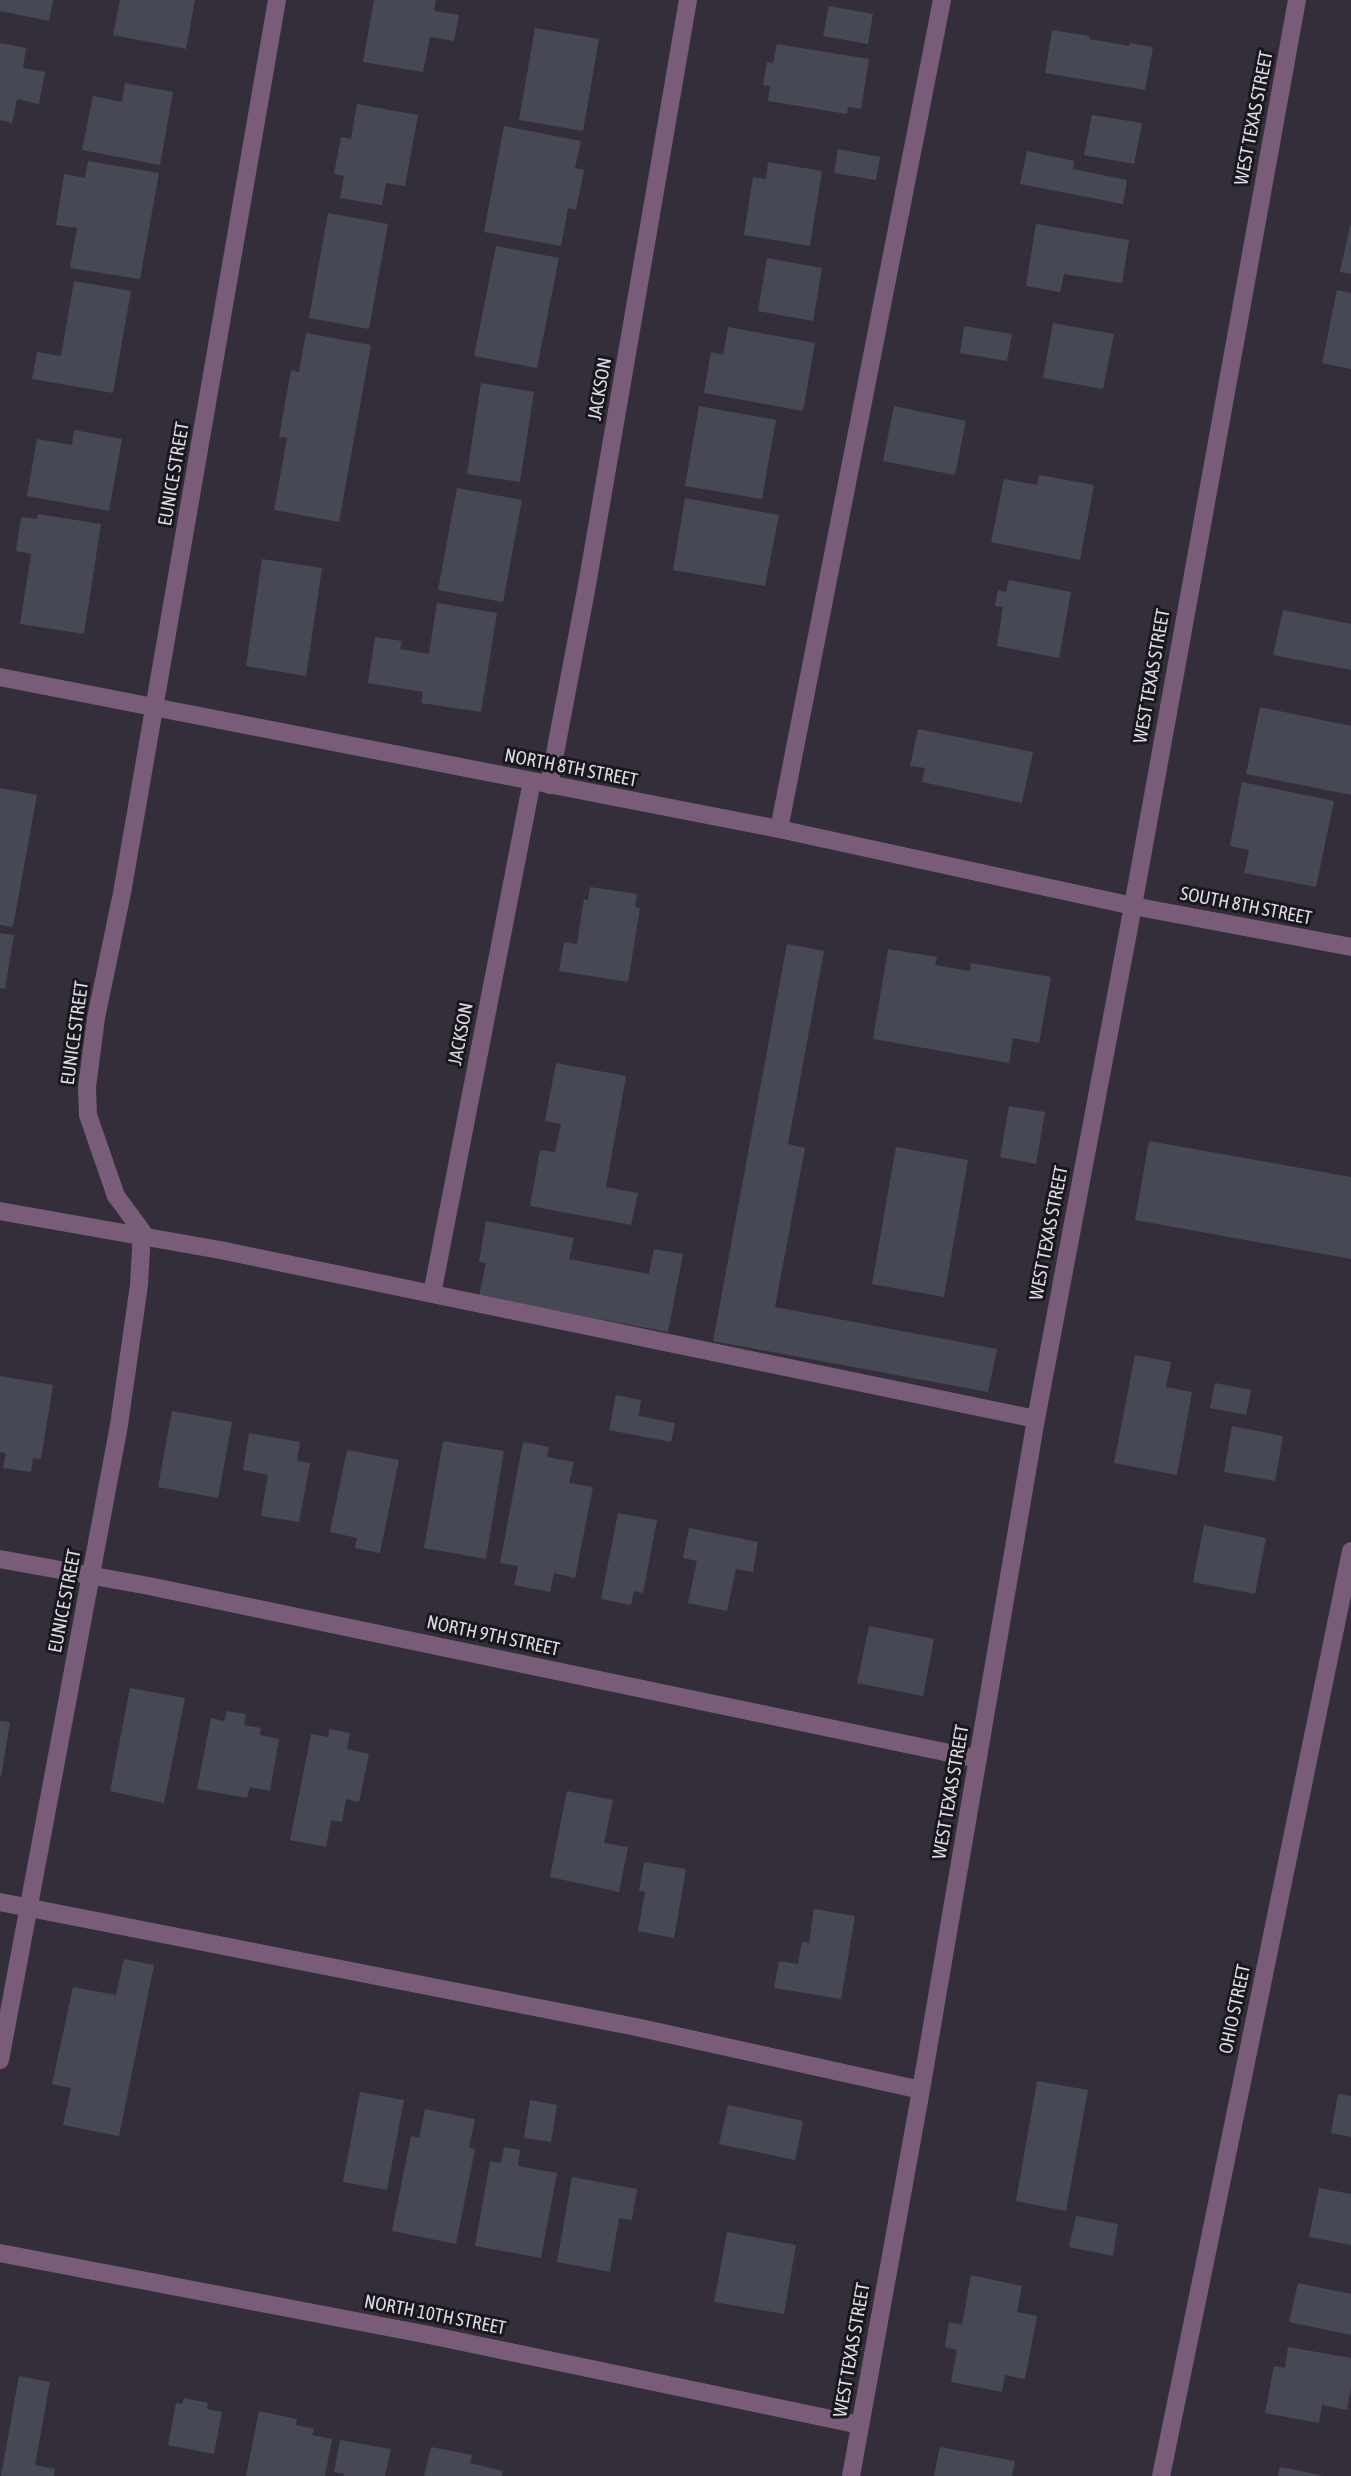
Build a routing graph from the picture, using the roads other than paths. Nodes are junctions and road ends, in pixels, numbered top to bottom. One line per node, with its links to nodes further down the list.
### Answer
1 (277, 0): 6 (street, EUNICE STREET)
2 (688, 0): 7 (street, JACKSON)
3 (942, 0): 8 (street)
4 (1297, 0): 9 (street, WEST TEXAS STREET)
5 (0, 677): 6 (street, NORTH 8TH STREET)
6 (154, 707): 7 (street, NORTH 8TH STREET); 12 (street, EUNICE STREET)
7 (540, 783): 8 (street, NORTH 8TH STREET); 13 (street, JACKSON)
8 (779, 829): 9 (street, NORTH 8TH STREET)
9 (1133, 906): 10 (street, SOUTH 8TH STREET); 14 (street, WEST TEXAS STREET)
10 (1351, 947)
11 (0, 1211): 12 (street)
12 (143, 1236): 13 (street); 17 (street, EUNICE STREET)
13 (432, 1294): 14 (street)
14 (1036, 1419): 18 (street, WEST TEXAS STREET)
15 (1351, 1550): 26 (street, OHIO STREET)
16 (0, 1559): 17 (street, NORTH 9TH STREET)
17 (91, 1575): 18 (street, NORTH 9TH STREET); 20 (street, EUNICE STREET)
18 (978, 1759): 22 (street, WEST TEXAS STREET)
19 (0, 1902): 20 (street)
20 (29, 1908): 21 (street, EUNICE STREET); 22 (street)
21 (0, 2060)
22 (921, 2090): 24 (street, WEST TEXAS STREET)
23 (0, 2253): 24 (street, NORTH 10TH STREET)
24 (860, 2425): 25 (street, WEST TEXAS STREET)
25 (851, 2476)
26 (1161, 2476)

